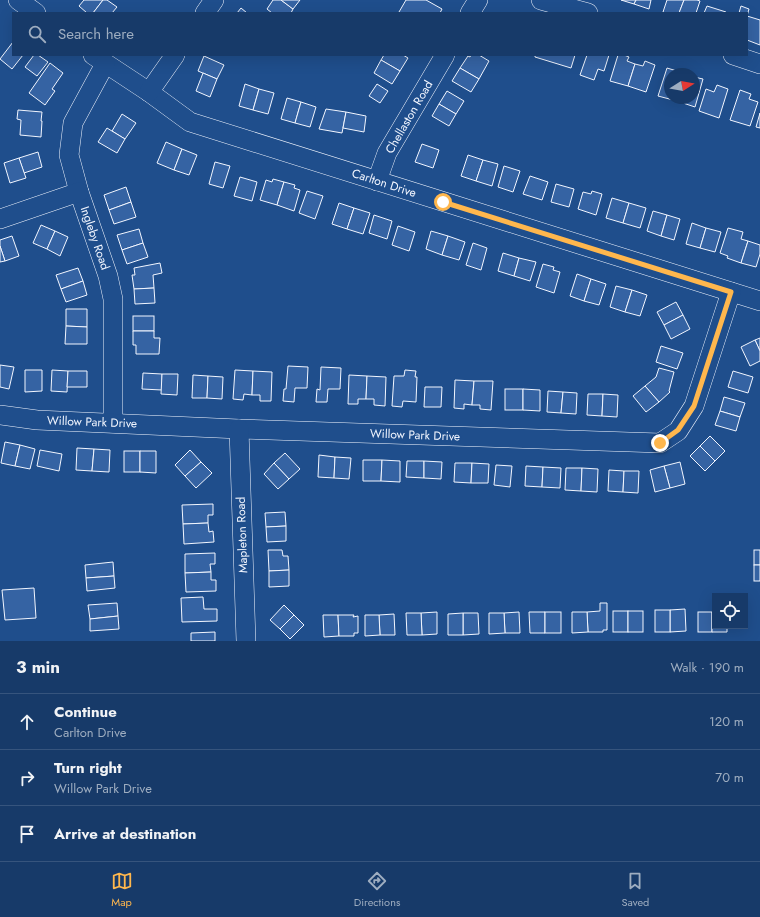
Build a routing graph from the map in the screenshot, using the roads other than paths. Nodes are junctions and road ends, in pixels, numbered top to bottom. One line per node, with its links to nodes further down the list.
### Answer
1 (18, 0): 5 (street)
2 (214, 0): 6 (street)
3 (478, 0): 7 (street)
4 (541, 0): 8 (street)
5 (35, 12)
6 (206, 12)
7 (471, 12)
8 (584, 12)
9 (174, 56): 14 (street)
10 (444, 56): 15 (street, Chellaston Road)
11 (736, 56): 13 (street)
12 (99, 59): 14 (street, Carlton Drive); 16 (street, Ingleby Road)
13 (760, 64)
14 (149, 92): 15 (street, Carlton Drive)
15 (378, 181): 18 (street, Carlton Drive)
16 (79, 192): 17 (street); 21 (street, Ingleby Road)
17 (0, 219)
18 (731, 292): 19 (street, Carlton Drive); 22 (street, Willow Park Drive)
19 (760, 301)
20 (0, 415): 21 (street, Willow Park Drive)
21 (113, 423): 22 (street, Willow Park Drive)
22 (239, 428): 23 (street, Mapleton Road)
23 (246, 641)

